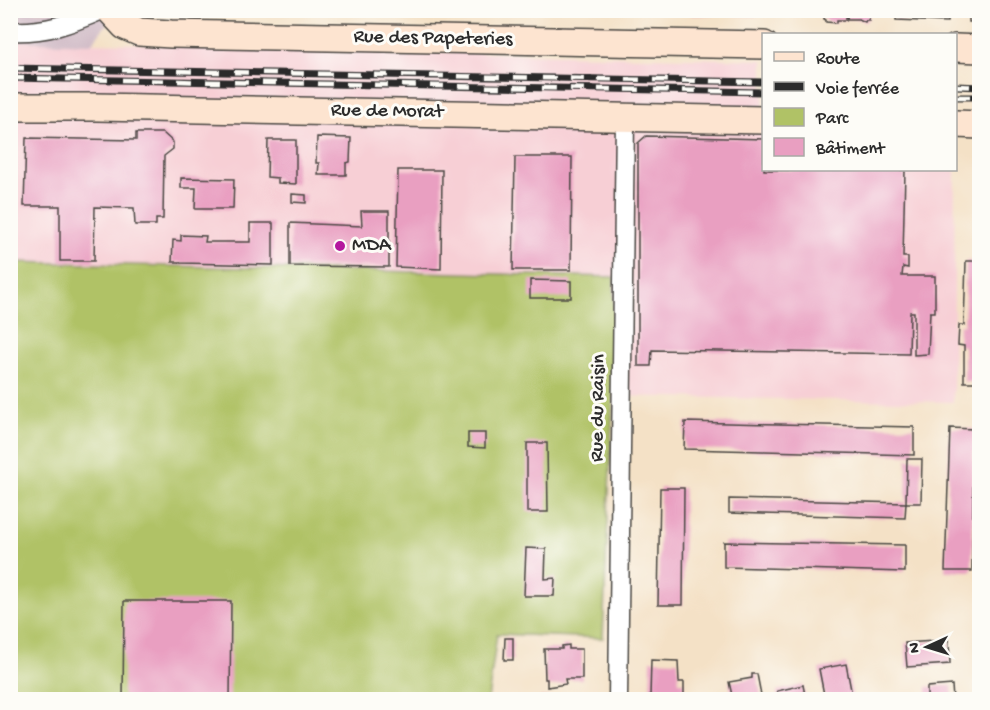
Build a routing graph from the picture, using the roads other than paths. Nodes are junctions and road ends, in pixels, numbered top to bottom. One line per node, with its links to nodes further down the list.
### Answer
1 (102, 10): 3 (street)
2 (110, 10): 4 (street, Rue des Papeteries)
3 (10, 31)
4 (762, 45)
5 (957, 48): 6 (street)
6 (980, 49)
7 (10, 107): 8 (street, Rue de Morat)
8 (625, 118): 9 (street, Rue de Morat); 12 (street, Rue du Raisin)
9 (762, 120)
10 (957, 124): 11 (street)
11 (980, 124)
12 (618, 699)

